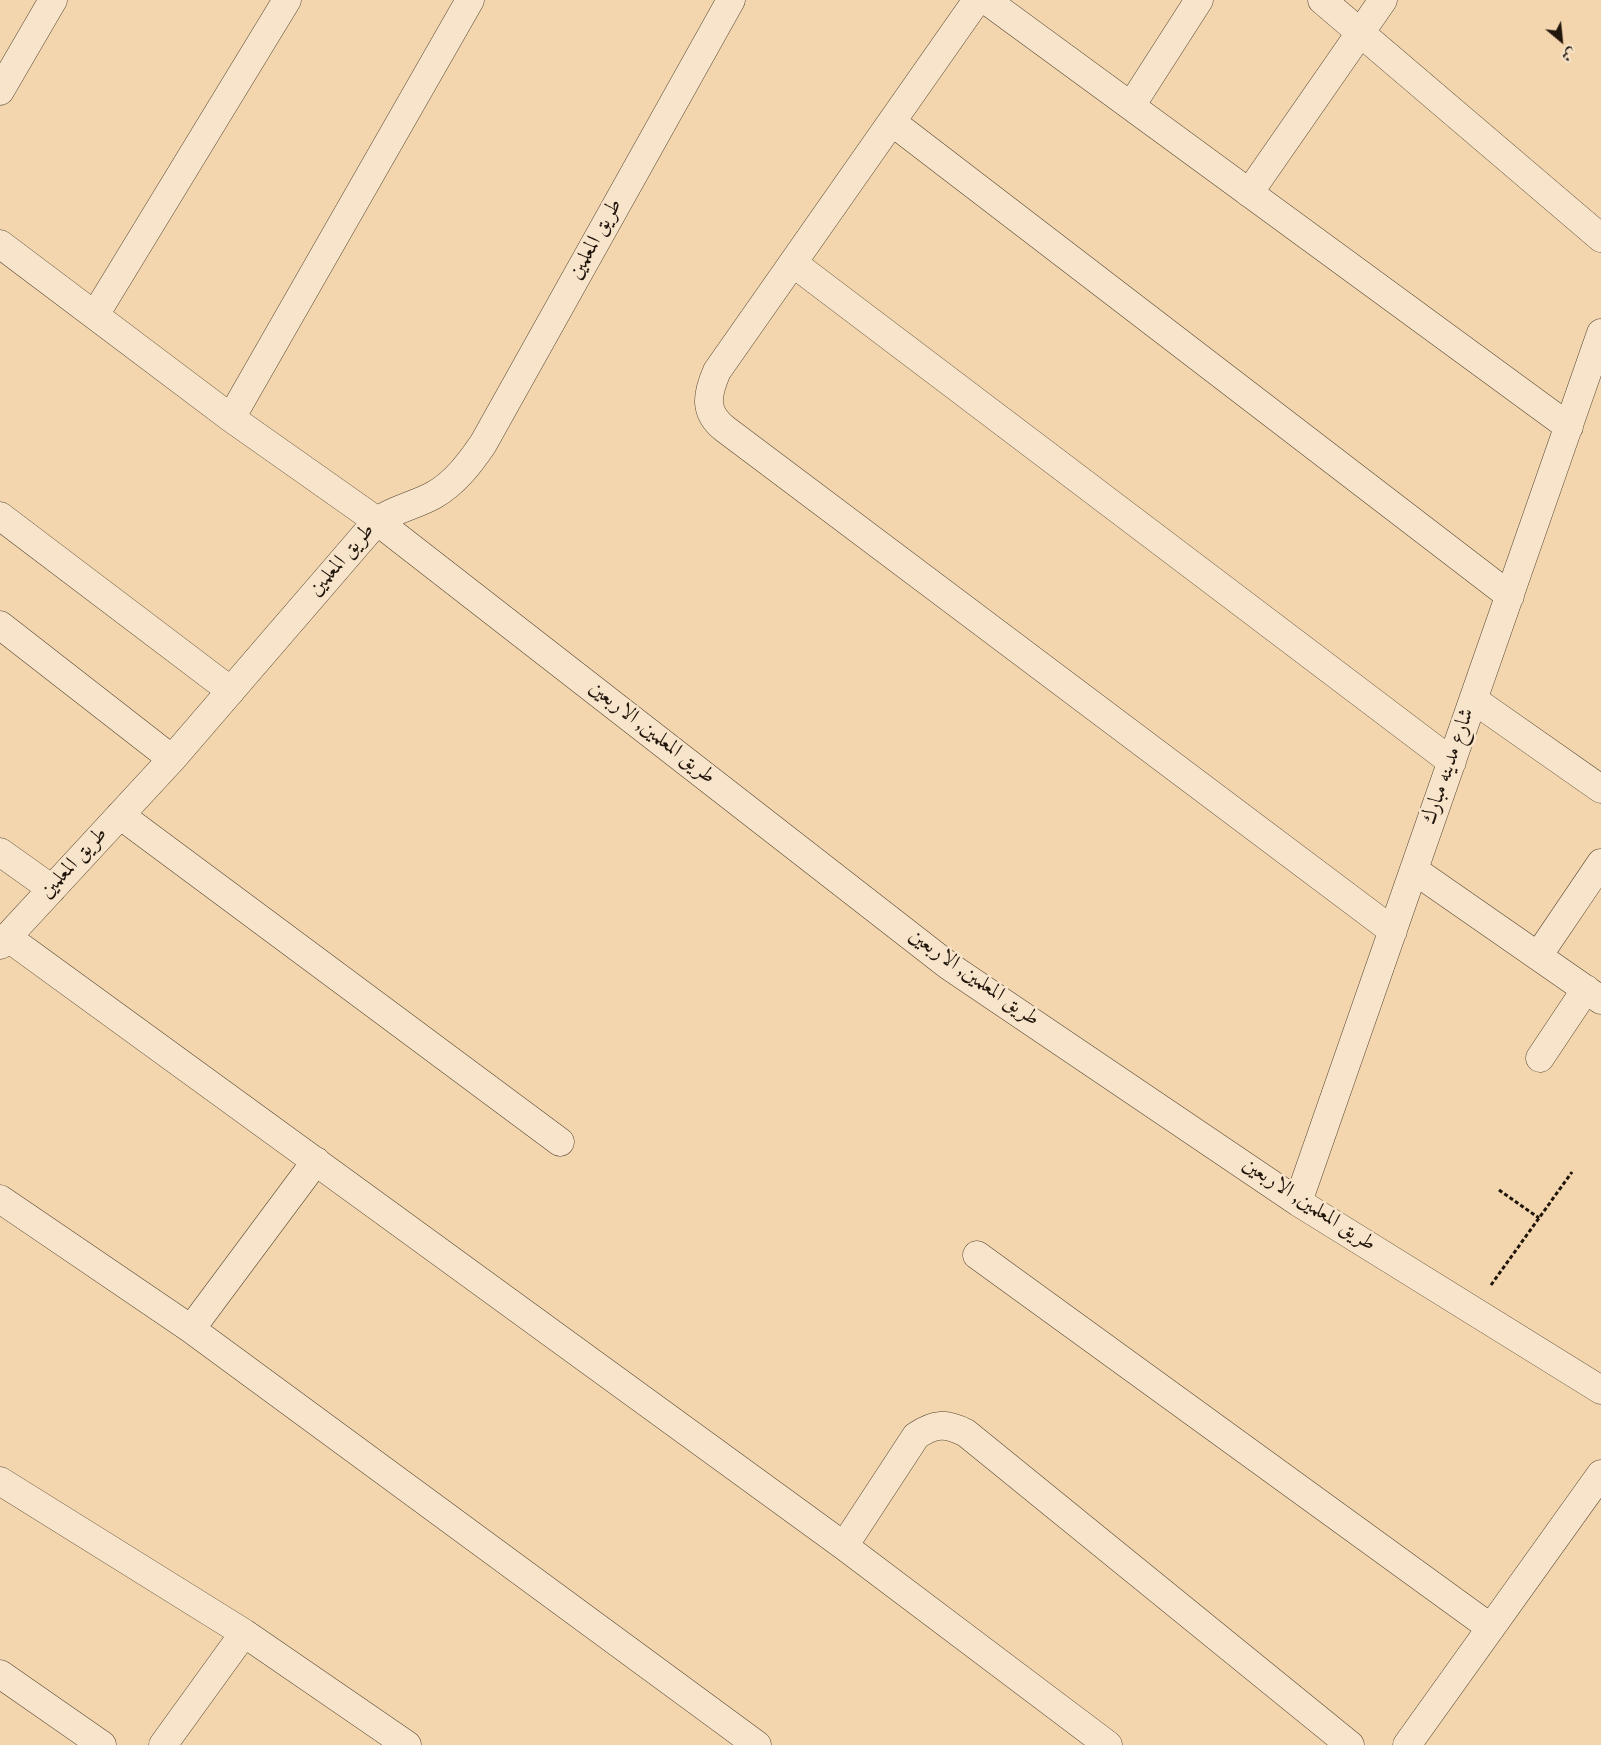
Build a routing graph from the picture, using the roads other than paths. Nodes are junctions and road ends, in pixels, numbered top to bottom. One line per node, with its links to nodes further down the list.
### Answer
1 (53, 0): 11 (street)
2 (286, 0): 18 (street)
3 (470, 0): 20 (street)
4 (730, 0): 23 (street, طريق المعلمين)
5 (977, 0): 13 (street)
6 (986, 0): 12 (street)
7 (1200, 0): 12 (street)
8 (1322, 0): 10 (street)
9 (1383, 0): 10 (street)
10 (1360, 32): 14 (street); 15 (street)
11 (0, 91)
12 (1131, 106): 14 (street)
13 (892, 122): 17 (street); 24 (street)
14 (1250, 193): 21 (street)
15 (1601, 238)
16 (0, 244): 18 (street, طريق المعلمين, الاربعين)
17 (794, 263): 29 (street); 36 (street)
18 (95, 315): 20 (street, طريق المعلمين, الاربعين)
19 (1601, 333): 21 (street, شارع مدينه مبارك)
20 (230, 418): 23 (street, طريق المعلمين, الاربعين)
21 (1569, 427): 24 (street, شارع مدينه مبارك)
22 (0, 516): 26 (street)
23 (377, 521): 26 (street, طريق المعلمين); 44 (street, طريق المعلمين, الاربعين)
24 (1510, 596): 27 (street, شارع مدينه مبارك)
25 (0, 625): 28 (street)
26 (231, 691): 28 (street, طريق المعلمين)
27 (1474, 700): 29 (street, شارع مدينه مبارك); 30 (street)
28 (172, 759): 31 (street, طريق المعلمين)
29 (1452, 762): 34 (street, شارع مدينه مبارك)
30 (1601, 788)
31 (120, 815): 35 (street, طريق المعلمين); 41 (street)
32 (0, 852): 35 (street)
33 (1601, 863): 38 (street)
34 (1414, 870): 36 (street, شارع مدينه مبارك); 38 (street)
35 (52, 889): 37 (street, طريق المعلمين)
36 (1392, 931): 44 (street, شارع مدينه مبارك)
37 (4, 941): 42 (street)
38 (1538, 956): 39 (street)
39 (1594, 995): 40 (street)
40 (1540, 1058)
41 (560, 1142)
42 (316, 1161): 46 (street); 50 (street)
43 (0, 1199): 46 (street)
44 (1298, 1202): 47 (street, طريق المعلمين, الاربعين)
45 (977, 1255): 51 (street)
46 (191, 1329): 57 (street)
47 (1599, 1384)
48 (1601, 1474): 51 (street)
49 (0, 1482): 52 (street)
50 (844, 1546): 58 (street); 59 (street)
51 (1491, 1628): 60 (street)
52 (244, 1632): 55 (street); 56 (street)
53 (0, 1674): 54 (street)
54 (102, 1745)
55 (163, 1745)
56 (407, 1745)
57 (757, 1745)
58 (1108, 1745)
59 (1350, 1745)
60 (1407, 1745)

